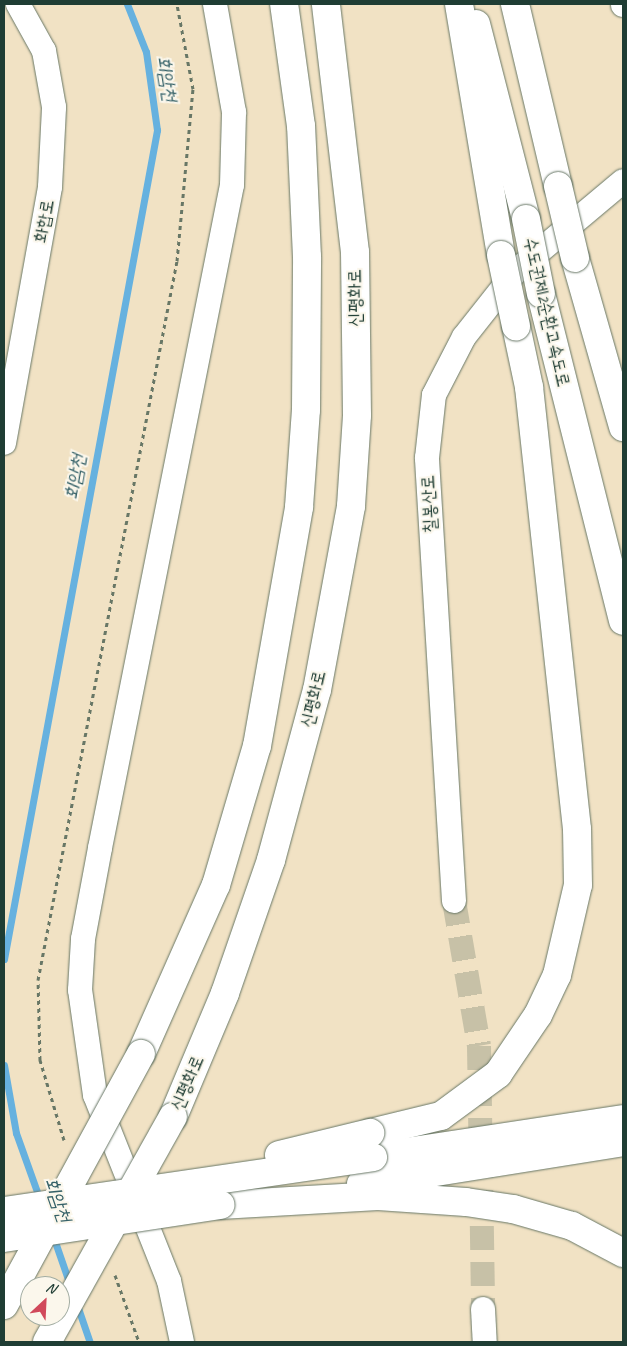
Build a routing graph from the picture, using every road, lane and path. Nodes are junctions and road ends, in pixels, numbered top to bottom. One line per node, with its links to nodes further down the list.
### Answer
1 (18, 4): 10 (street, 화합로)
2 (215, 4): 22 (street)
3 (284, 4): 19 (highway, bridge)
4 (326, 4): 21 (highway, 신평화로, bridge)
5 (459, 4): 15 (highway, bridge)
6 (470, 4): 11 (highway, 수도권제2순환고속도로, bridge)
7 (515, 4): 9 (highway, bridge)
8 (623, 181): 12 (street, 칠봉산로)
9 (623, 427)
10 (4, 443)
11 (623, 621)
12 (454, 902)
13 (623, 1119): 15 (highway)
14 (623, 1142): 15 (highway)
15 (374, 1167): 16 (highway, bridge); 17 (highway, bridge); 18 (highway)
16 (4, 1211)
17 (4, 1238)
18 (623, 1253)
19 (4, 1305)
20 (483, 1309): 23 (street)
21 (47, 1342)
22 (182, 1342)
23 (486, 1342)

